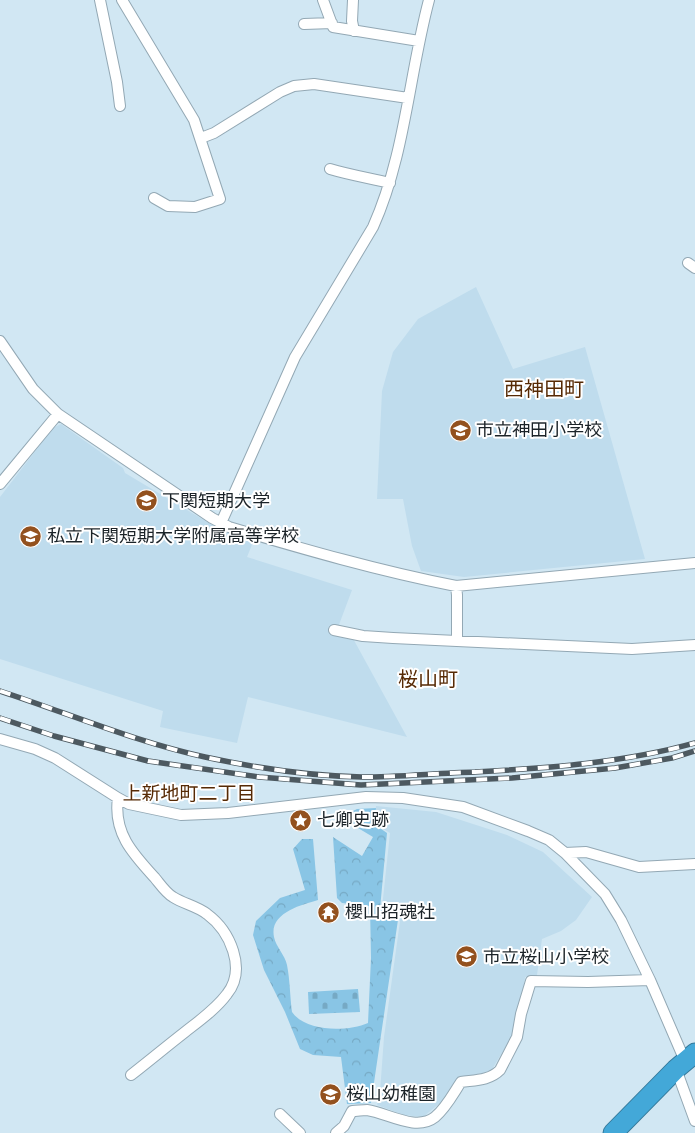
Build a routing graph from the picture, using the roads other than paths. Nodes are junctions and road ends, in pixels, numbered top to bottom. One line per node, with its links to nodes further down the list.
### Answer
1 (100, 0): 11 (street)
2 (122, 0): 12 (street)
3 (323, 0): 7 (street)
4 (353, 0): 8 (street)
5 (429, 0): 9 (street)
6 (304, 24): 7 (street)
7 (332, 24): 8 (street)
8 (354, 31): 9 (street)
9 (419, 41): 10 (street)
10 (408, 98): 12 (street); 14 (street)
11 (120, 106)
12 (201, 138): 15 (street)
13 (330, 169): 14 (street)
14 (390, 184): 19 (street)
15 (154, 198)
16 (0, 341): 17 (street)
17 (58, 414): 18 (street); 19 (street)
18 (0, 484)
19 (221, 523): 21 (street)
20 (695, 563): 21 (street)
21 (456, 586): 23 (street)
22 (334, 630): 23 (street)
23 (457, 640): 24 (street)
24 (695, 646)
25 (0, 739): 26 (street)
26 (118, 798): 27 (street); 31 (street)
27 (565, 853): 28 (street); 29 (street)
28 (695, 864)
29 (650, 980): 30 (street); 35 (street)
30 (685, 1061): 33 (street); 36 (highway)
31 (131, 1075)
32 (280, 1114): 34 (street)
33 (695, 1121)
34 (300, 1133)
35 (336, 1133)
36 (613, 1133)

